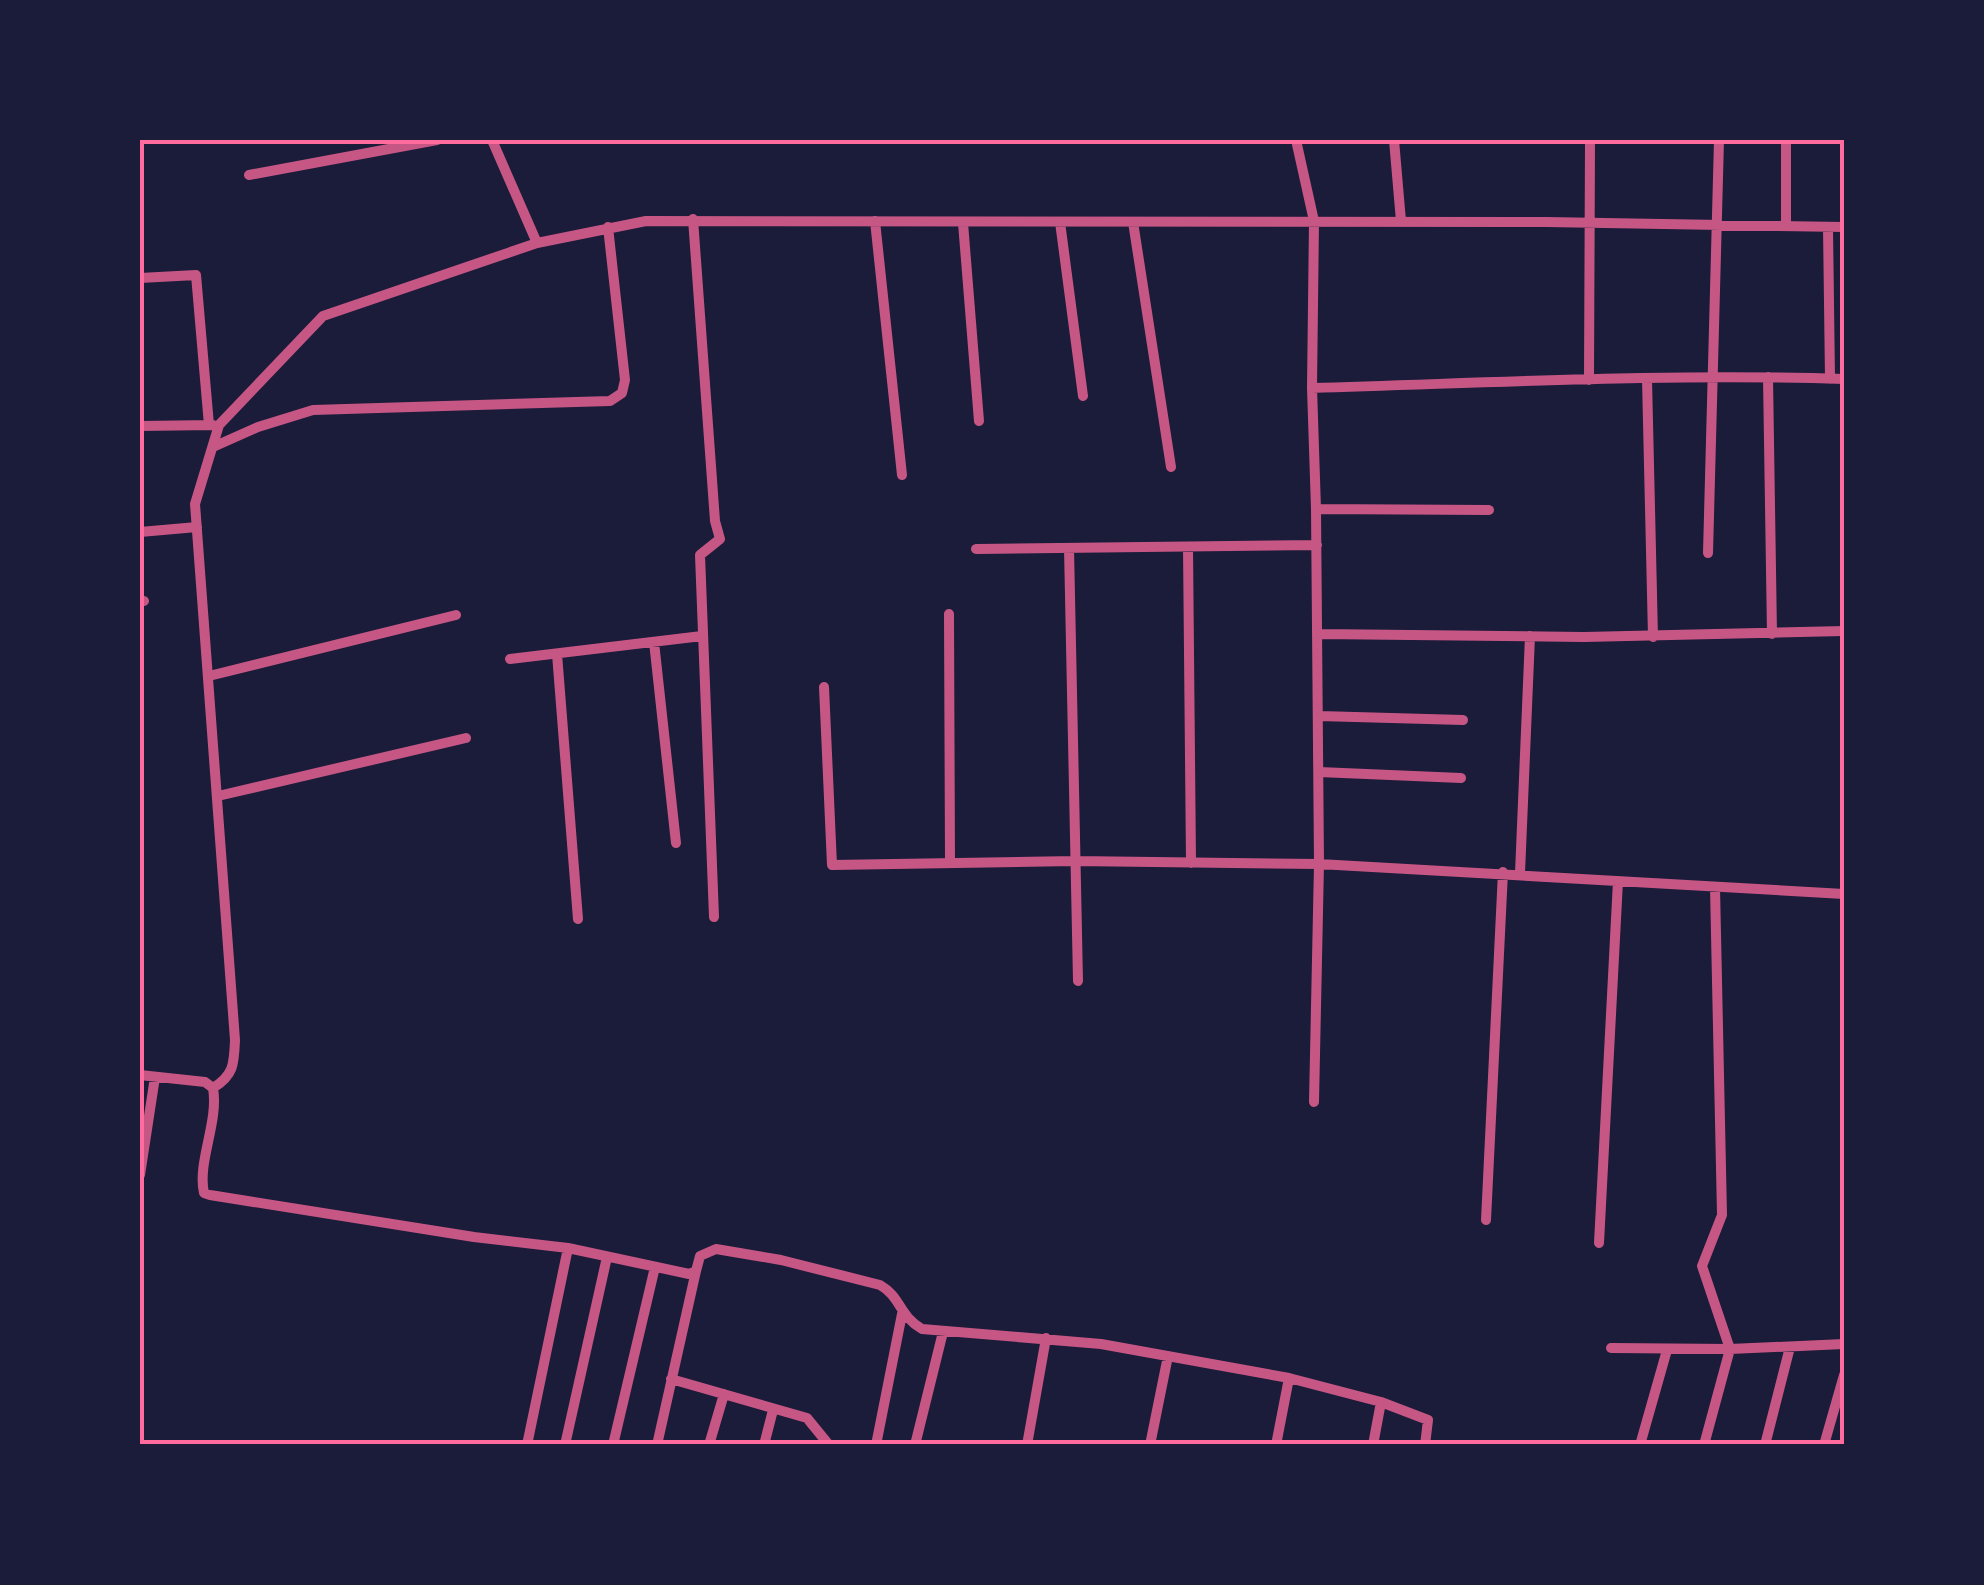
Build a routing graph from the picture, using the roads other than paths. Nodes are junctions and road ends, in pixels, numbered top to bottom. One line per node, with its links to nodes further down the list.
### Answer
1 (438, 140): 8 (street)
2 (492, 140): 22 (street)
3 (1296, 140): 11 (street)
4 (1394, 140): 12 (street)
5 (1590, 140): 15 (street)
6 (1719, 140): 17 (street)
7 (1786, 140): 18 (street)
8 (248, 175)
9 (693, 219): 10 (street); 19 (street); 52 (street)
10 (875, 221): 16 (street); 37 (street)
11 (1314, 221): 12 (street); 14 (street); 30 (street)
12 (1401, 221): 15 (street)
13 (1060, 222): 14 (street); 16 (street); 31 (street)
14 (1134, 222): 36 (street)
15 (1588, 222): 17 (street); 28 (street)
16 (963, 223): 32 (street)
17 (1716, 224): 18 (street); 25 (street)
18 (1786, 226): 20 (street)
19 (608, 227): 22 (street); 35 (street)
20 (1828, 227): 21 (street); 27 (street)
21 (1844, 227)
22 (537, 244): 33 (street)
23 (140, 278): 33 (street)
24 (1768, 377): 25 (street); 27 (street); 51 (street)
25 (1715, 378): 26 (street); 46 (street)
26 (1647, 379): 28 (street); 54 (street)
27 (1830, 379): 29 (street)
28 (1590, 380): 30 (street)
29 (1844, 380)
30 (1312, 388): 38 (street)
31 (1083, 396)
32 (979, 421)
33 (214, 425): 34 (street); 35 (street)
34 (140, 426)
35 (212, 447): 40 (street)
36 (1171, 468)
37 (902, 474)
38 (1316, 509): 39 (street); 42 (street)
39 (1489, 510)
40 (197, 527): 41 (street); 58 (street)
41 (140, 532)
42 (1316, 544): 43 (street); 50 (street)
43 (1188, 546): 44 (street); 69 (street)
44 (1069, 548): 45 (street); 67 (street)
45 (976, 549)
46 (1708, 553)
47 (949, 614): 68 (street)
48 (456, 615): 58 (street)
49 (1844, 631): 51 (street)
50 (1319, 634): 53 (street); 60 (street)
51 (1772, 634): 54 (street)
52 (702, 636): 55 (street); 76 (street)
53 (1530, 636): 54 (street); 72 (street)
54 (1653, 637)
55 (654, 642): 56 (street); 66 (street)
56 (557, 654): 57 (street); 77 (street)
57 (510, 660)
58 (209, 676): 65 (street)
59 (824, 687): 68 (street)
60 (1319, 716): 61 (street); 63 (street)
61 (1464, 720)
62 (466, 738): 65 (street)
63 (1319, 772): 64 (street); 70 (street)
64 (1460, 778)
65 (218, 796): 81 (street)
66 (676, 843)
67 (1075, 861): 68 (street); 69 (street); 78 (street)
68 (950, 862)
69 (1191, 863): 70 (street)
70 (1319, 864): 71 (street); 82 (street)
71 (1503, 872): 72 (street); 84 (street)
72 (1520, 873): 73 (street)
73 (1618, 881): 74 (street); 85 (street)
74 (1716, 887): 75 (street); 96 (street)
75 (1844, 894)
76 (714, 917)
77 (578, 919)
78 (1078, 981)
79 (140, 1075): 80 (street)
80 (156, 1076): 81 (street); 83 (street)
81 (213, 1088): 86 (street)
82 (1314, 1102)
83 (140, 1176)
84 (1486, 1220)
85 (1599, 1243)
86 (568, 1248): 87 (street); 105 (street)
87 (607, 1257): 88 (street); 106 (street)
88 (655, 1268): 89 (street); 107 (street)
89 (696, 1271): 90 (street); 101 (street)
90 (902, 1314): 91 (street); 112 (street)
91 (942, 1332): 92 (street); 113 (street)
92 (1046, 1338): 98 (street); 114 (street)
93 (1844, 1344): 95 (street)
94 (1611, 1348): 97 (street)
95 (1790, 1348): 96 (street); 121 (street)
96 (1730, 1349): 97 (street); 120 (street)
97 (1667, 1350): 119 (street)
98 (1168, 1356): 100 (street); 115 (street)
99 (1844, 1375): 122 (street)
100 (1289, 1378): 103 (street); 116 (street)
101 (672, 1379): 102 (street); 108 (street)
102 (724, 1394): 104 (street); 109 (street)
103 (1381, 1402): 117 (street); 118 (street)
104 (773, 1410): 110 (street); 111 (street)
105 (527, 1445)
106 (564, 1445)
107 (613, 1445)
108 (657, 1445)
109 (709, 1445)
110 (764, 1445)
111 (827, 1445)
112 (876, 1445)
113 (915, 1445)
114 (1028, 1445)
115 (1150, 1445)
116 (1276, 1445)
117 (1373, 1445)
118 (1425, 1445)
119 (1640, 1445)
120 (1704, 1445)
121 (1765, 1445)
122 (1824, 1445)

